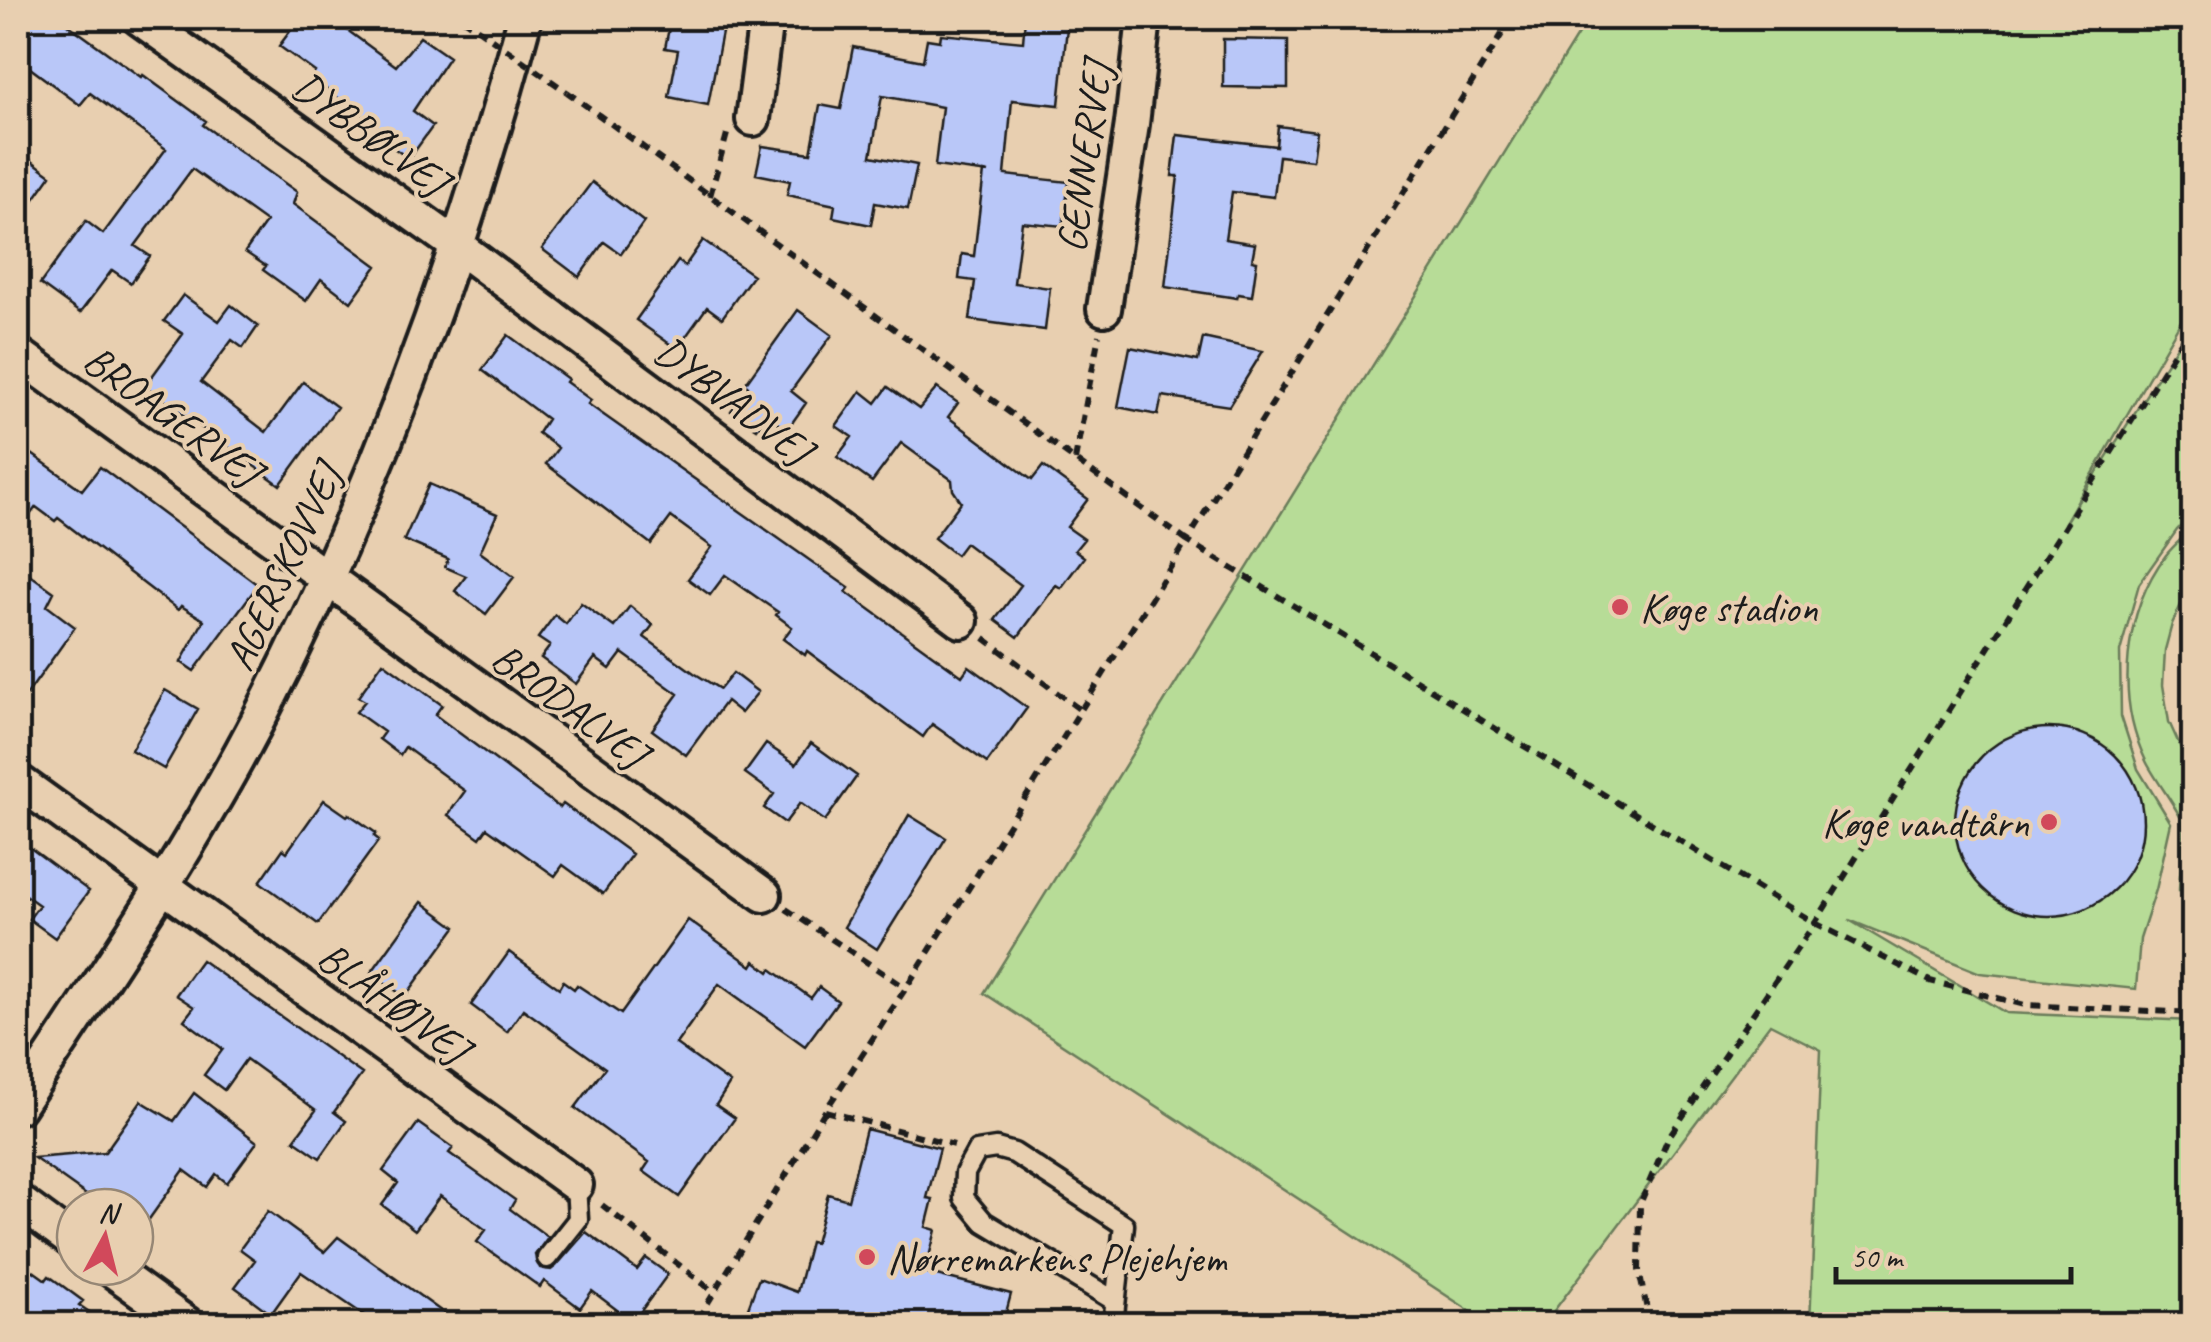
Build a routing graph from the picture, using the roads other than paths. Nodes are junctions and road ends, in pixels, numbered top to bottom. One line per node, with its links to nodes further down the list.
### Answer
1 (139, 18): 6 (street, DYBBØLVEJ)
2 (525, 18): 6 (street, AGERSKOVVEJ)
3 (766, 18): 5 (street)
4 (1144, 18): 7 (street, GENNERVEJ)
5 (753, 119)
6 (456, 245): 9 (street, AGERSKOVVEJ); 10 (street, DYBVADVEJ)
7 (1104, 309)
8 (18, 354): 9 (street, BROAGERVEJ)
9 (327, 580): 12 (street, AGERSKOVVEJ); 13 (street, BRODALVEJ)
10 (961, 621)
11 (18, 782): 12 (street, BLÅHØJVEJ)
12 (163, 886): 14 (street, AGERSKOVVEJ); 15 (street, BLÅHØJVEJ)
13 (764, 895)
14 (18, 1107)
15 (576, 1185): 18 (lane)
16 (18, 1201): 17 (street)
17 (55, 1228)
18 (548, 1258)
19 (136, 1287): 21 (street)
20 (1115, 1301): 20 (lane); 22 (lane)
21 (187, 1324)
22 (1112, 1324)

